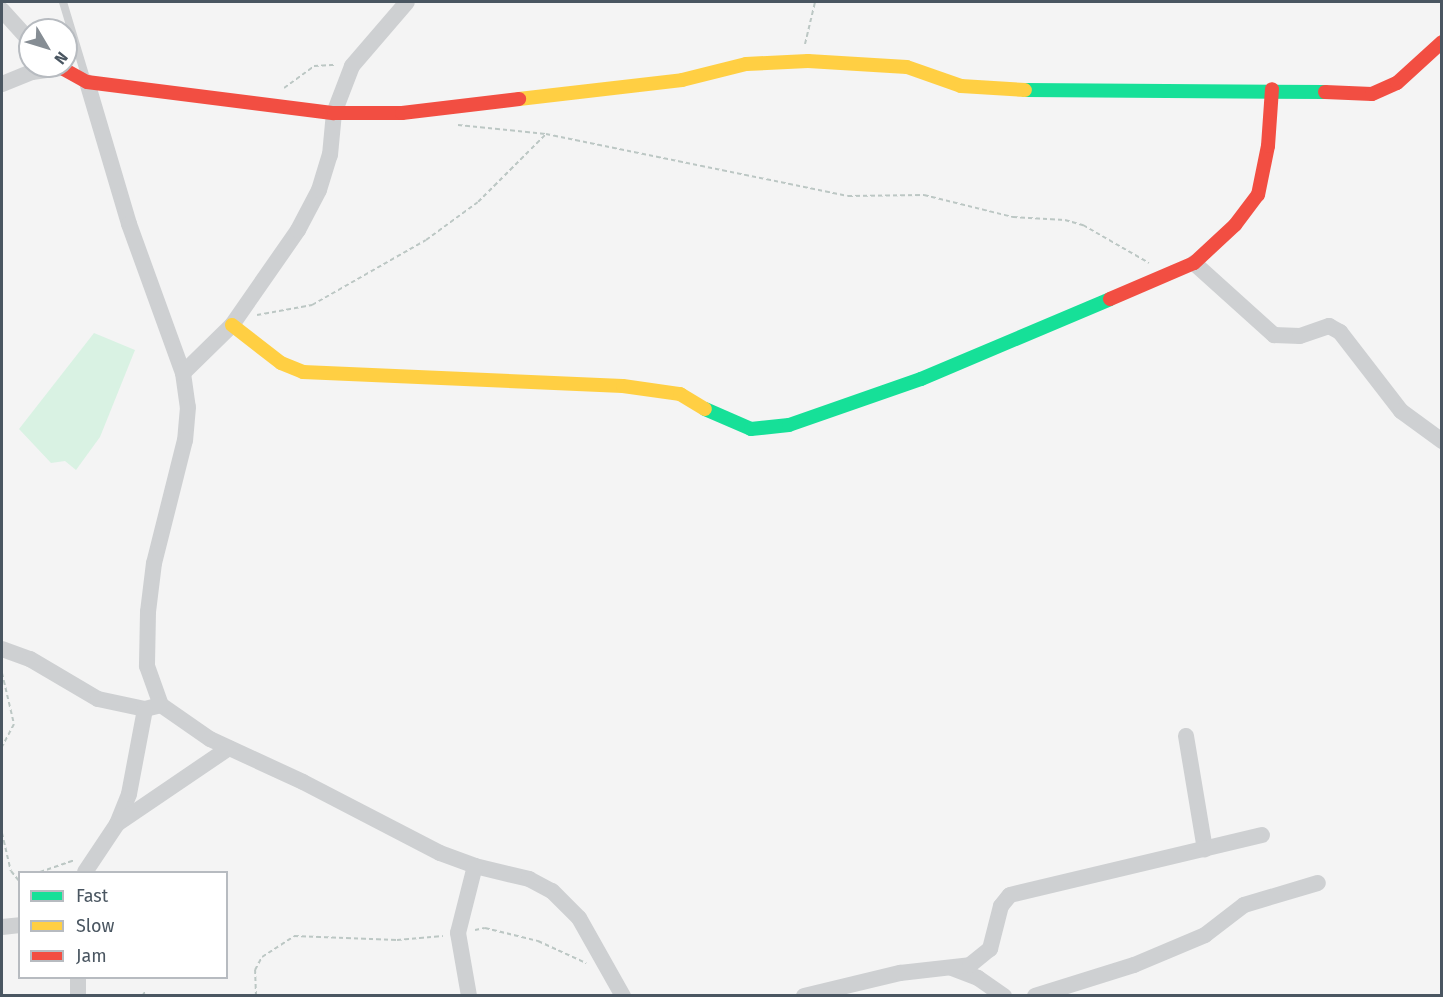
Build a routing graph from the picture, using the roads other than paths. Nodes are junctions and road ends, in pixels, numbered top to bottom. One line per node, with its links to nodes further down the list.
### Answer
1 (63, 2): 8 (lane)
2 (407, 2): 11 (street)
3 (2, 10): 4 (street)
4 (18, 27)
5 (1442, 42): 10 (street)
6 (78, 77): 8 (street)
7 (18, 78): 9 (street)
8 (87, 82): 11 (street); 14 (street)
9 (2, 84)
10 (1272, 89): 11 (street); 12 (street)
11 (334, 113): 13 (street)
12 (1194, 263): 13 (street); 15 (street)
13 (236, 321): 14 (street)
14 (183, 373): 17 (street)
15 (1442, 441)
16 (2, 649): 17 (street)
17 (153, 707): 19 (street); 20 (street)
18 (1186, 736): 22 (street)
19 (229, 748): 20 (street); 23 (street)
20 (117, 824): 24 (street)
21 (1262, 835): 22 (street)
22 (1205, 849): 28 (street)
23 (475, 866): 31 (street); 32 (street)
24 (86, 871)
25 (1318, 883): 35 (street)
26 (18, 925): 27 (street)
27 (2, 927)
28 (951, 968): 33 (street); 34 (street)
29 (78, 979): 30 (street)
30 (78, 996)
31 (469, 996)
32 (623, 996)
33 (804, 996)
34 (1004, 996)
35 (1035, 996)

